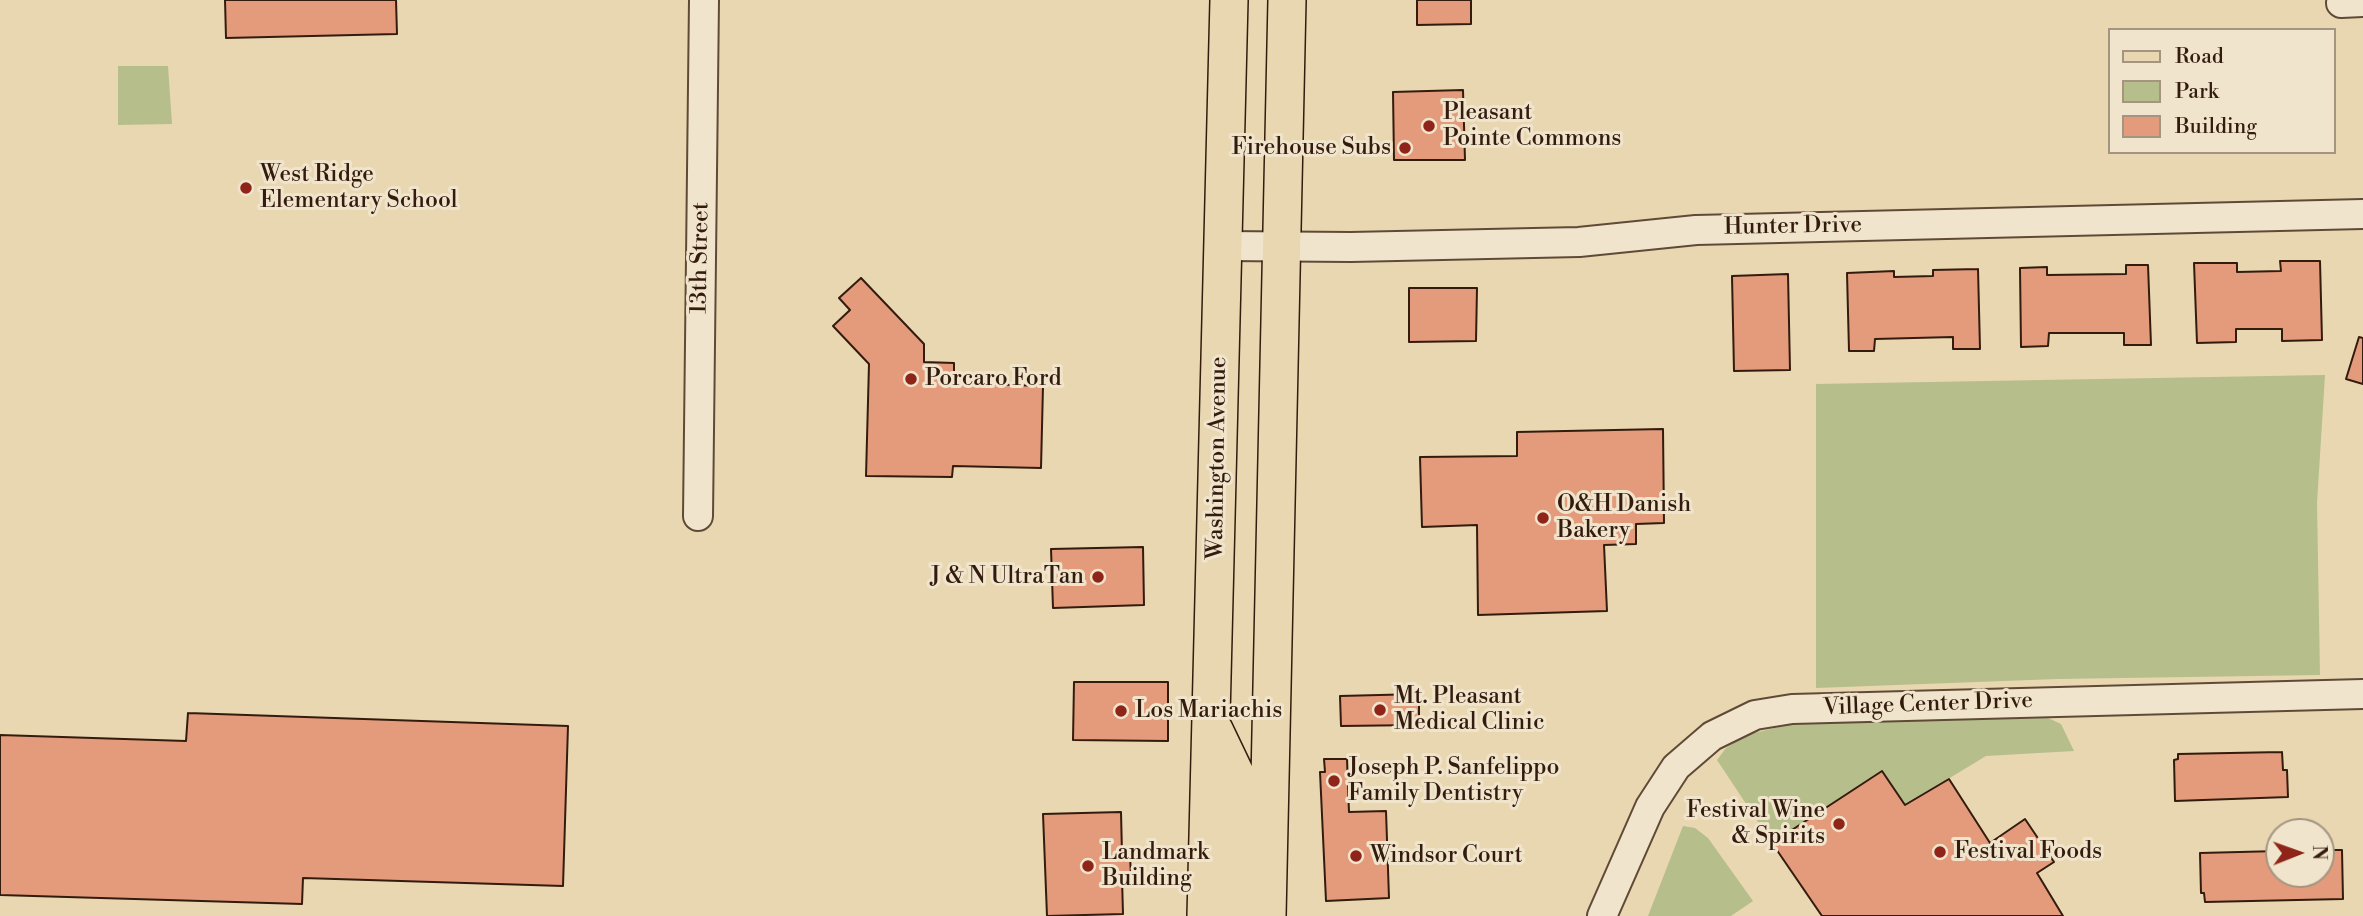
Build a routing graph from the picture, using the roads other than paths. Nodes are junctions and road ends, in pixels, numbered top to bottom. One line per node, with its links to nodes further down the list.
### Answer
1 (704, 0): 7 (street, 13th Street)
2 (1229, 0): 5 (main road, Washington Avenue)
3 (1287, 0): 6 (main road)
4 (2363, 215): 6 (street, Hunter Drive)
5 (1223, 246): 6 (street, Hunter Drive); 9 (main road, Washington Avenue)
6 (1280, 246): 12 (main road)
7 (698, 516)
8 (2363, 694): 13 (street, Village Center Drive)
9 (1212, 726): 10 (main road, Washington Avenue); 11 (main road)
10 (1206, 916)
11 (1234, 916)
12 (1267, 916)
13 (1602, 916)

